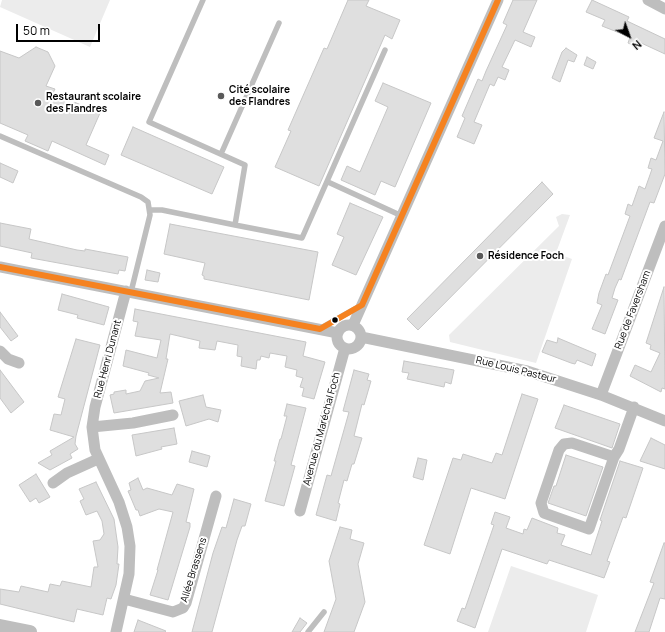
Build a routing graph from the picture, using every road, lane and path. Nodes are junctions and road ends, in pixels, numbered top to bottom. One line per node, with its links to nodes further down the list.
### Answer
1 (203, 0): 8 (lane)
2 (498, 0): 11 (street)
3 (648, 0): 4 (street)
4 (665, 9)
5 (279, 23): 8 (lane)
6 (385, 50): 9 (lane)
7 (0, 136): 10 (lane)
8 (221, 154): 12 (lane)
9 (328, 182): 11 (lane); 12 (lane)
10 (150, 210): 12 (lane); 15 (lane)
11 (402, 216): 16 (street)
12 (235, 225)
13 (665, 226): 24 (street, Rue de Faversham)
14 (0, 268): 15 (street)
15 (128, 292): 18 (street); 28 (street, Rue Henri Dunant)
16 (362, 305): 17 (street); 18 (lane)
17 (353, 325): 19 (street); 20 (street)
18 (320, 329): 19 (street)
19 (338, 333): 21 (street)
20 (361, 337): 21 (street); 24 (street, Rue Louis Pasteur)
21 (345, 348): 33 (street, Avenue du Maréchal Foch)
22 (0, 351): 23 (street)
23 (19, 363)
24 (601, 395): 25 (street, Rue Louis Pasteur)
25 (634, 408): 27 (street, Rue Louis Pasteur); 29 (street)
26 (173, 415): 28 (street)
27 (665, 421)
28 (92, 427): 30 (street, Rue Henri Dunant)
29 (614, 457): 29 (street)
30 (98, 459): 31 (street); 34 (street, Rue Henri Dunant)
31 (53, 483)
32 (216, 496): 34 (street, Allée Brassens)
33 (300, 511)
34 (124, 599): 38 (street, Rue Henri Dunant)
35 (324, 612): 39 (lane)
36 (0, 626): 37 (street)
37 (30, 632)
38 (116, 632)
39 (308, 632)

